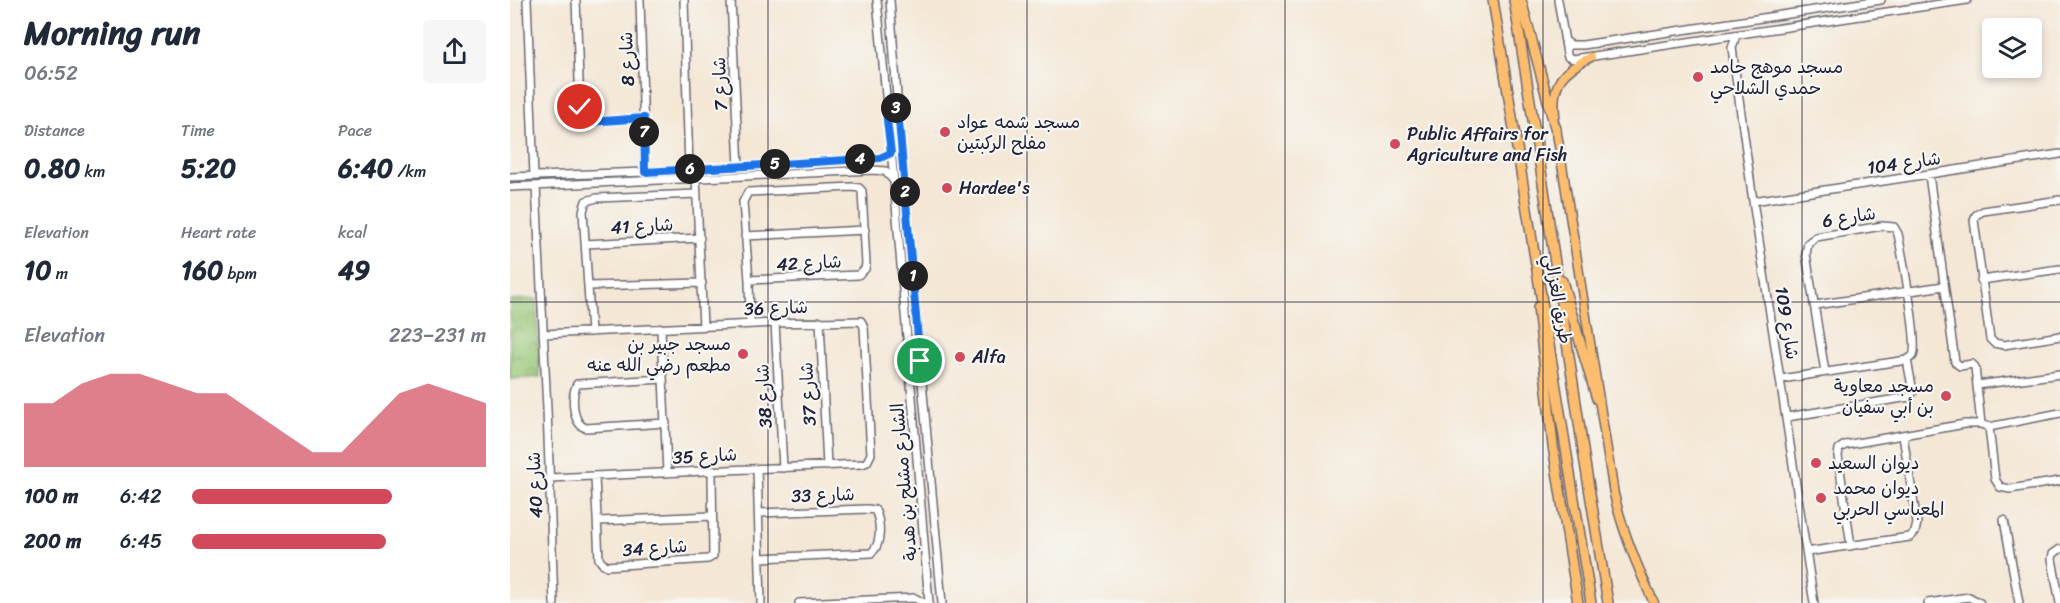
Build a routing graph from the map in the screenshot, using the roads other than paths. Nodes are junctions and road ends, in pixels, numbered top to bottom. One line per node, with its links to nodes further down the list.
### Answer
1 (527, 0): 38 (street)
2 (576, 0): 28 (street)
3 (640, 0): 28 (street, شارع 8)
4 (684, 0): 34 (street)
5 (732, 0): 33 (street, شارع 7)
6 (877, 0): 24 (street, الشارع مشلح بن هدبة)
7 (890, 0): 25 (street, الشارع مشلح بن هدبة)
8 (1493, 0): 51 (highway, طريق الغزالي)
9 (1514, 0): 52 (highway, طريق الغزالي)
10 (1521, 0): 29 (highway)
11 (1558, 0): 20 (street)
12 (1824, 0): 16 (street)
13 (1881, 0): 15 (street)
14 (1968, 0): 17 (street)
15 (1862, 2): 16 (street)
16 (1825, 9): 19 (street)
17 (1736, 35): 18 (street); 21 (street, شارع 109)
18 (1722, 37): 21 (street); 22 (street)
19 (1616, 40): 20 (street); 22 (street)
20 (1565, 41): 23 (street)
21 (1732, 48): 46 (street, شارع 109)
22 (1618, 53): 23 (street)
23 (1591, 57): 29 (main road)
24 (885, 91): 25 (street); 27 (street, الشارع مشلح بن هدبة)
25 (897, 92): 26 (street, الشارع مشلح بن هدبة)
26 (898, 110): 27 (street); 92 (street, الشارع مشلح بن هدبة)
27 (886, 112): 30 (street, الشارع مشلح بن هدبة)
28 (644, 118): 35 (street, شارع 8)
29 (1556, 131): 75 (main road)
30 (891, 153): 32 (street); 41 (street, الشارع مشلح بن هدبة)
31 (2060, 154): 37 (street, شارع 104)
32 (787, 164): 33 (street); 36 (street)
33 (739, 166): 34 (street)
34 (689, 169): 35 (street)
35 (645, 172): 38 (street)
36 (787, 174): 40 (street); 41 (street)
37 (1929, 175): 46 (street, شارع 104); 58 (street)
38 (534, 176): 39 (street)
39 (510, 177)
40 (696, 178): 42 (street); 44 (street, شارع 41)
41 (894, 181): 91 (street, الشارع مشلح بن هدبة)
42 (536, 186): 43 (street); 67 (street, شارع 40)
43 (510, 187)
44 (697, 194): 49 (street, شارع 41); 50 (street, شارع 41)
45 (2060, 200): 55 (street)
46 (1753, 201): 73 (street, شارع 109)
47 (865, 230): 48 (street, شارع 42); 48 (street, شارع 42); 54 (street, شارع 42)
48 (745, 236): 54 (street, شارع 42)
49 (700, 238): 50 (street, شارع 41); 56 (street, شارع 41)
50 (585, 244): 57 (street, شارع 41)
51 (1534, 257): 109 (highway); 110 (highway, طريق الغزالي)
52 (1556, 265): 75 (highway); 111 (highway, طريق الغزالي)
53 (2060, 269): 55 (street)
54 (749, 280): 63 (street, شارع 42)
55 (1981, 280): 68 (street)
56 (702, 283): 57 (street); 64 (street, شارع 41)
57 (588, 286): 66 (street, شارع 41)
58 (1944, 286): 59 (street); 74 (street)
59 (1907, 291): 60 (street); 60 (street, شارع 6); 69 (street, شارع 6)
60 (1815, 305): 70 (street, شارع 6)
61 (820, 321): 62 (street, شارع 36); 82 (street, شارع 36); 83 (street, شارع 37)
62 (775, 323): 63 (street, شارع 36); 84 (street, شارع 38)
63 (750, 324): 64 (street, شارع 36)
64 (704, 326): 65 (street, شارع 36)
65 (661, 328): 66 (street, شارع 36); 72 (street)
66 (591, 332): 67 (street, شارع 36)
67 (543, 334): 89 (street, شارع 40)
68 (2060, 336)
69 (1908, 360): 70 (street); 77 (street, شارع 6)
70 (1825, 372): 73 (street)
71 (2060, 374): 74 (street)
72 (663, 379): 78 (street); 78 (street)
73 (1781, 379): 77 (street, شارع 109)
74 (1977, 385): 79 (street)
75 (1598, 399): 112 (main road)
76 (2060, 413): 80 (street)
77 (1787, 417): 99 (street, شارع 109)
78 (666, 423): 87 (street)
79 (1981, 424): 80 (street); 81 (street)
80 (1989, 427): 90 (street)
81 (1903, 436): 97 (street); 97 (street)
82 (862, 464): 83 (street, شارع 35)
83 (827, 466): 84 (street, شارع 35)
84 (783, 468): 85 (street, شارع 35)
85 (757, 469): 86 (street, شارع 35); 93 (street)
86 (711, 471): 87 (street, شارع 35); 94 (street, شارع 34)
87 (667, 473): 88 (street, شارع 35)
88 (596, 477): 89 (street, شارع 35); 96 (street, شارع 34)
89 (549, 478): 103 (street, شارع 40)
90 (2060, 481)
91 (918, 489): 92 (street); 101 (street, الشارع مشلح بن هدبة)
92 (931, 489): 108 (street, الشارع مشلح بن هدبة)
93 (759, 513): 100 (street); 100 (street, شارع 33)
94 (712, 516): 96 (street, شارع 34); 96 (street, شارع 34)
95 (2004, 520): 116 (street)
96 (599, 521)
97 (1851, 546): 99 (street)
98 (2060, 549): 117 (street)
99 (1806, 552): 113 (street, شارع 109)
100 (760, 558): 104 (street)
101 (928, 584): 102 (street); 107 (street, الشارع مشلح بن هدبة)
102 (915, 598): 105 (street); 106 (street)
103 (554, 603)
104 (761, 603)
105 (799, 603)
106 (924, 603)
107 (929, 603)
108 (942, 603)
109 (1578, 603)
110 (1591, 603)
111 (1608, 603)
112 (1654, 603)
113 (1814, 603)
114 (1928, 603): 115 (street)
115 (1980, 603)
116 (2019, 603)
117 (2060, 603)

